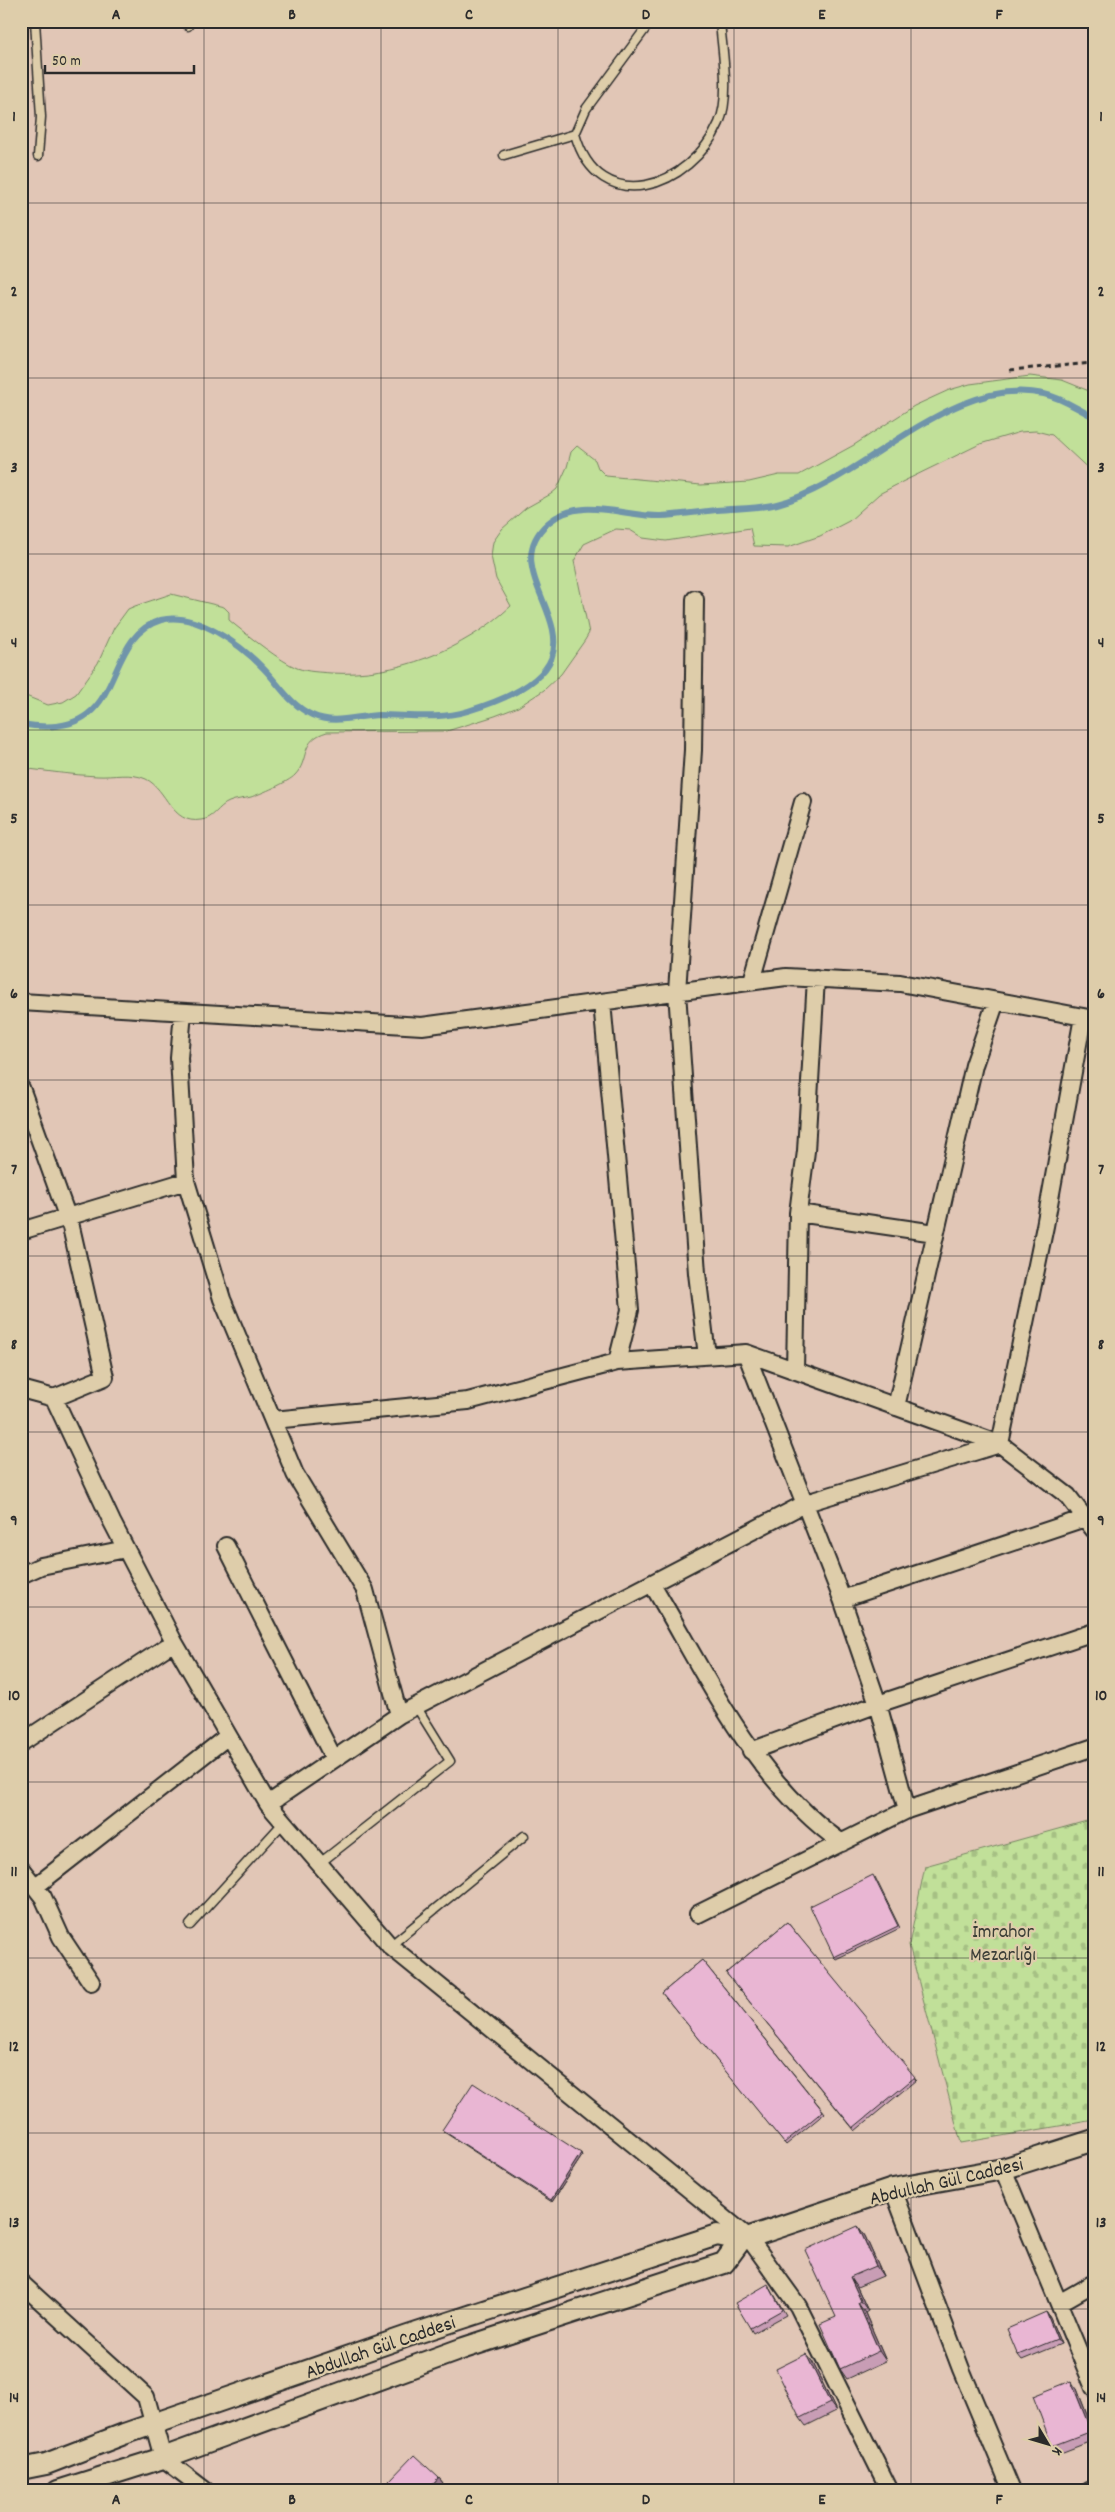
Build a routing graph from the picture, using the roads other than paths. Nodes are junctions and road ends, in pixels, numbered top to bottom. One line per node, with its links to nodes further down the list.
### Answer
1 (35, 21): 6 (lane)
2 (651, 21): 4 (lane)
3 (720, 21): 4 (lane)
4 (575, 134): 5 (lane)
5 (504, 155)
6 (38, 156)
7 (695, 599): 11 (street)
8 (803, 802): 10 (street)
9 (816, 978): 10 (street); 12 (street); 19 (street)
10 (752, 981): 11 (street)
11 (677, 992): 14 (street); 24 (street)
12 (996, 1001): 16 (street); 22 (street)
13 (21, 1002): 15 (street)
14 (602, 1002): 15 (street); 25 (street)
15 (183, 1012): 18 (street)
16 (1088, 1018): 31 (street)
17 (21, 1088): 20 (street)
18 (186, 1181): 20 (street); 30 (street)
19 (798, 1213): 22 (street); 26 (street)
20 (67, 1216): 21 (street); 28 (street)
21 (21, 1231)
22 (935, 1233): 29 (street)
23 (746, 1353): 24 (street); 26 (street); 32 (street)
24 (707, 1356): 25 (street)
25 (617, 1362): 30 (street)
26 (795, 1371): 29 (street)
27 (21, 1389): 28 (street)
28 (54, 1398): 35 (street)
29 (896, 1407): 31 (street)
30 (273, 1420): 43 (street)
31 (1000, 1444): 32 (street); 33 (street)
32 (806, 1503): 37 (street); 38 (street)
33 (1089, 1524): 38 (street)
34 (226, 1546): 48 (street)
35 (126, 1548): 36 (street); 40 (street)
36 (21, 1575)
37 (652, 1584): 42 (street); 47 (street)
38 (842, 1599): 41 (street)
39 (1094, 1632): 41 (street)
40 (174, 1642): 44 (street); 45 (street)
41 (878, 1704): 47 (street); 50 (street)
42 (416, 1706): 43 (street); 54 (lane)
43 (399, 1715): 48 (street)
44 (228, 1736): 49 (street); 56 (street)
45 (21, 1742)
46 (1094, 1747): 50 (street)
47 (751, 1751): 53 (street)
48 (334, 1759): 49 (street)
49 (268, 1804): 51 (street)
50 (907, 1810): 53 (street)
51 (284, 1822): 54 (street); 58 (lane)
52 (524, 1836): 59 (lane)
53 (842, 1843): 57 (street)
54 (320, 1863): 59 (street)
55 (21, 1869): 56 (street)
56 (36, 1886): 60 (street)
57 (698, 1914)
58 (190, 1925)
59 (390, 1946): 64 (street)
60 (92, 1982)
61 (1094, 2140): 62 (street, Abdullah Gül Caddesi)
62 (1003, 2169): 63 (street, Abdullah Gül Caddesi); 67 (street)
63 (893, 2189): 64 (street, Abdullah Gül Caddesi); 76 (street)
64 (745, 2239): 69 (street, Abdullah Gül Caddesi); 70 (street, Abdullah Gül Caddesi); 75 (street)
65 (21, 2283): 69 (street)
66 (1094, 2284): 67 (street)
67 (1059, 2303): 68 (street)
68 (1094, 2388)
69 (152, 2424): 70 (street); 71 (street, Abdullah Gül Caddesi)
70 (163, 2458): 73 (street, Abdullah Gül Caddesi); 74 (street)
71 (21, 2469)
72 (1094, 2489): 77 (street)
73 (58, 2491)
74 (206, 2491)
75 (890, 2491)
76 (1012, 2491)
77 (1089, 2491)

